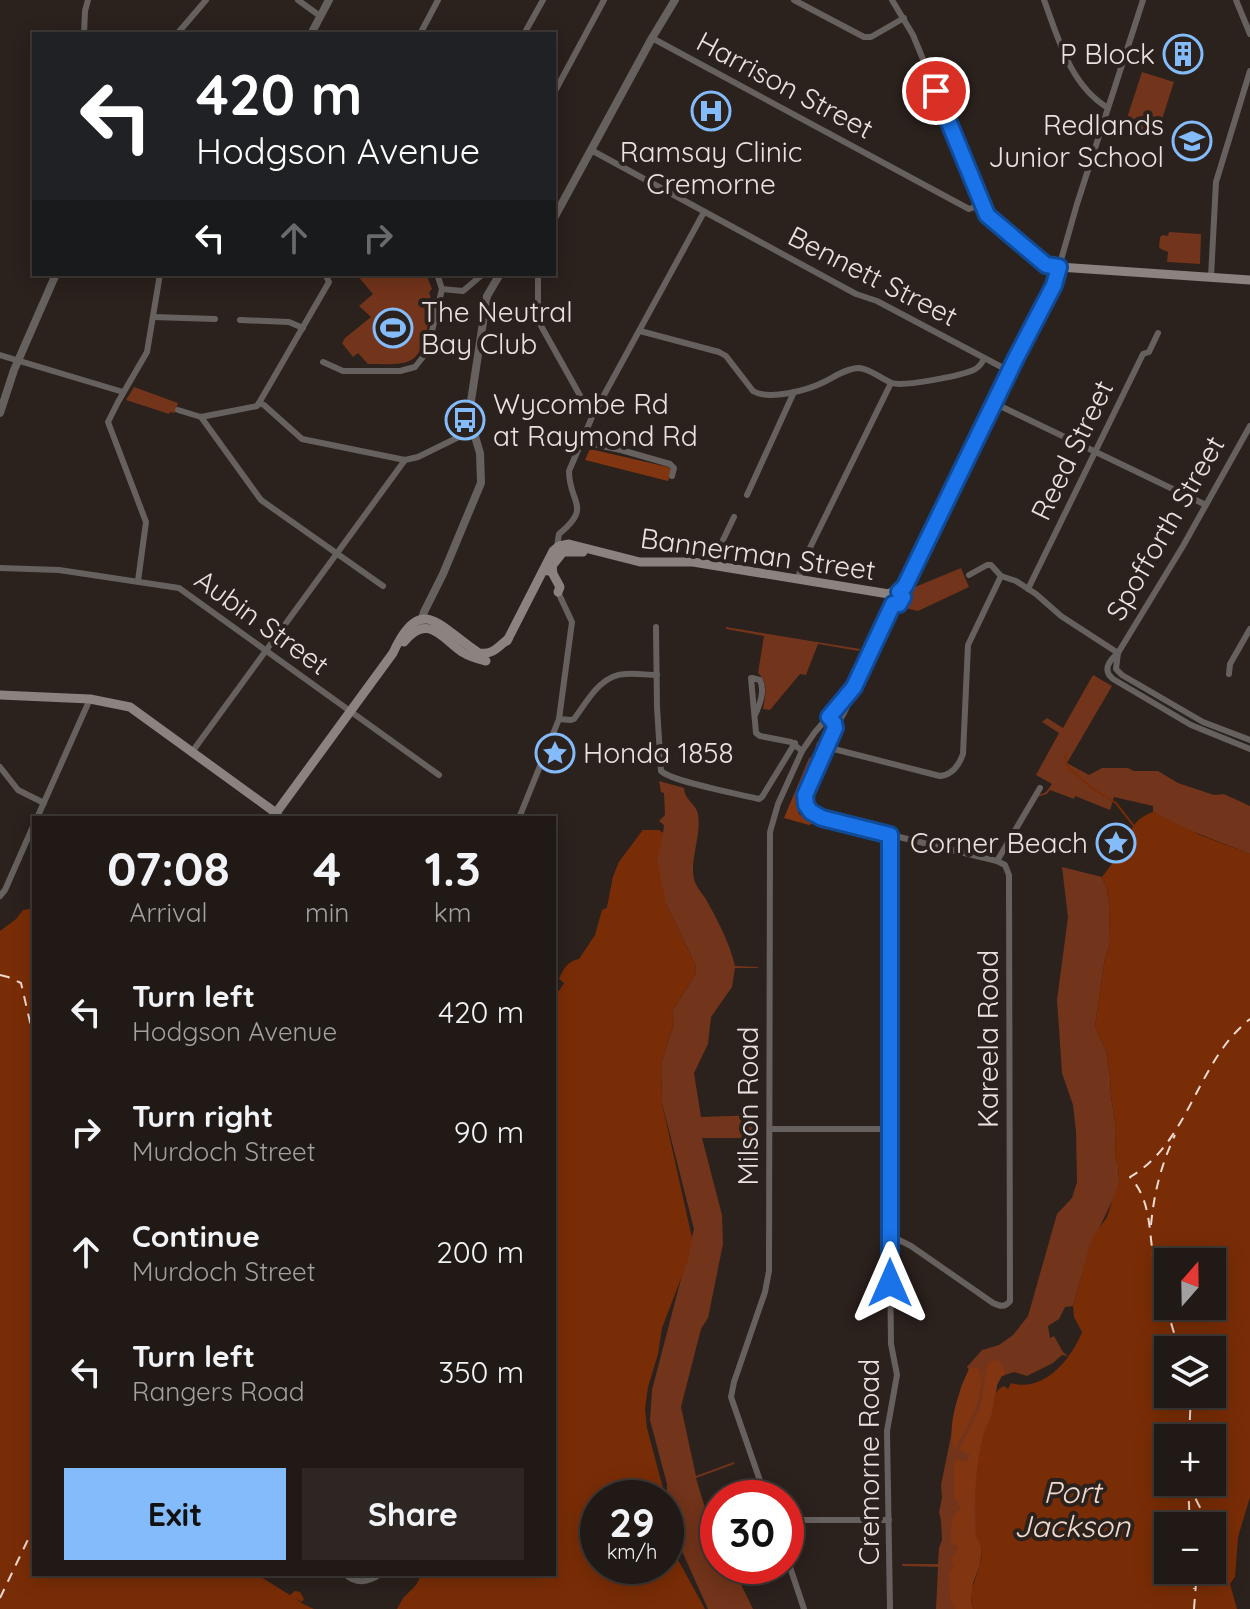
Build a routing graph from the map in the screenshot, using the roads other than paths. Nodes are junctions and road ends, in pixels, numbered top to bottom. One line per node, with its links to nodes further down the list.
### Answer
1 (88, 0): 16 (street)
2 (206, 0): 17 (street)
3 (298, 0): 14 (street)
4 (329, 0): 14 (street)
5 (438, 0): 19 (street)
6 (543, 0): 20 (street)
7 (604, 0): 24 (street)
8 (675, 0): 22 (street)
9 (794, 0): 15 (street)
10 (892, 0): 15 (street)
11 (1044, 0): 25 (street)
12 (1143, 0): 25 (street)
13 (1236, 0): 21 (street)
14 (320, 16): 18 (street)
15 (904, 18): 27 (street)
16 (84, 32)
17 (179, 32)
18 (314, 32)
19 (421, 32)
20 (525, 32)
21 (1250, 34)
22 (652, 38): 26 (street); 27 (street, Harrison Street)
23 (1250, 71): 38 (street)
24 (556, 89)
25 (1108, 108): 30 (street)
26 (591, 150): 28 (street, Bennett Street); 29 (street)
27 (983, 204): 30 (street)
28 (704, 212): 45 (street); 48 (street, Bennett Street)
29 (556, 214)
30 (1059, 267): 38 (main road); 51 (main road)
31 (55, 276): 49 (street)
32 (160, 276): 41 (street)
33 (326, 276): 44 (street)
34 (438, 276): 40 (street)
35 (481, 276): 40 (street)
36 (499, 276): 62 (street)
37 (538, 276): 60 (street)
38 (1211, 277): 39 (main road)
39 (1250, 280)
40 (442, 289): 50 (street)
41 (153, 317): 42 (street); 53 (street)
42 (215, 319)
43 (240, 320): 44 (street)
44 (303, 328): 55 (street)
45 (640, 331): 54 (street); 60 (street)
46 (1158, 333): 64 (street, Reed Street)
47 (0, 355): 49 (street)
48 (984, 359): 51 (street, Bennett Street); 52 (street)
49 (18, 360): 53 (street); 58 (street)
50 (323, 362)
51 (1009, 371): 56 (main road)
52 (891, 383): 54 (street); 77 (street)
53 (123, 392): 78 (street)
54 (794, 392): 67 (street)
55 (259, 403): 59 (street); 65 (street)
56 (994, 403): 64 (street); 83 (main road)
57 (178, 410): 59 (street)
58 (0, 413)
59 (201, 417): 71 (street)
60 (592, 417): 63 (street)
61 (1250, 426): 68 (street, Spofforth Street)
62 (473, 430): 65 (street); 84 (street)
63 (582, 442): 66 (street); 70 (street)
64 (1097, 451): 68 (street); 81 (street, Reed Street)
65 (405, 460): 71 (street)
66 (672, 476)
67 (747, 495)
68 (1206, 505): 88 (street, Spofforth Street)
69 (734, 517): 73 (street)
70 (563, 549): 72 (main road); 73 (main road, Bannerman Street); 80 (main road)
71 (338, 554): 79 (street); 87 (street)
72 (552, 565): 80 (main road); 82 (main road)
73 (711, 565): 77 (main road, Bannerman Street)
74 (0, 568): 78 (street, Aubin Street)
75 (969, 575): 76 (street)
76 (1001, 576): 81 (street); 101 (street)
77 (798, 580): 83 (main road, Bannerman Street)
78 (138, 581): 87 (street, Aubin Street)
79 (383, 586)
80 (536, 587): 84 (main road)
81 (1028, 589): 88 (street)
82 (558, 592): 97 (street)
83 (894, 597): 91 (street)
84 (421, 623): 94 (main road)
85 (656, 627): 90 (street)
86 (1250, 629): 89 (street)
87 (266, 650): 94 (street, Aubin Street); 104 (street)
88 (1118, 653): 99 (street); 102 (street)
89 (1229, 674)
90 (657, 675): 97 (street); 100 (street)
91 (854, 687): 96 (street, Milson Road); 98 (street)
92 (0, 695): 93 (main road)
93 (90, 699): 104 (main road); 108 (street)
94 (350, 712): 106 (street, Aubin Street); 110 (main road)
95 (755, 715): 95 (street); 100 (street)
96 (829, 717): 98 (street); 103 (street, Milson Road)
97 (559, 719): 111 (street)
98 (835, 728): 101 (street)
99 (1250, 740)
100 (795, 743): 103 (street)
101 (826, 747): 113 (street)
102 (1250, 749)
103 (802, 751): 116 (street, Milson Road)
104 (192, 752): 110 (main road)
105 (0, 767): 108 (street)
106 (439, 775)
107 (1040, 788): 114 (street)
108 (44, 803): 109 (street)
109 (40, 816)
110 (277, 816)
111 (520, 816)
112 (32, 829): 115 (street)
113 (890, 835): 114 (street); 117 (street, Cremorne Road)
114 (997, 861): 118 (street, Kareela Road)
115 (0, 896)
116 (770, 1129): 117 (street); 119 (street, Milson Road)
117 (891, 1129): 118 (street, Cremorne Road)
118 (890, 1238): 121 (street, Cremorne Road)
119 (760, 1480)
120 (804, 1520): 121 (street)
121 (889, 1520): 126 (street, Cremorne Road)
122 (348, 1576): 123 (street)
123 (378, 1576)
124 (796, 1584): 125 (street)
125 (804, 1609)
126 (890, 1609)

